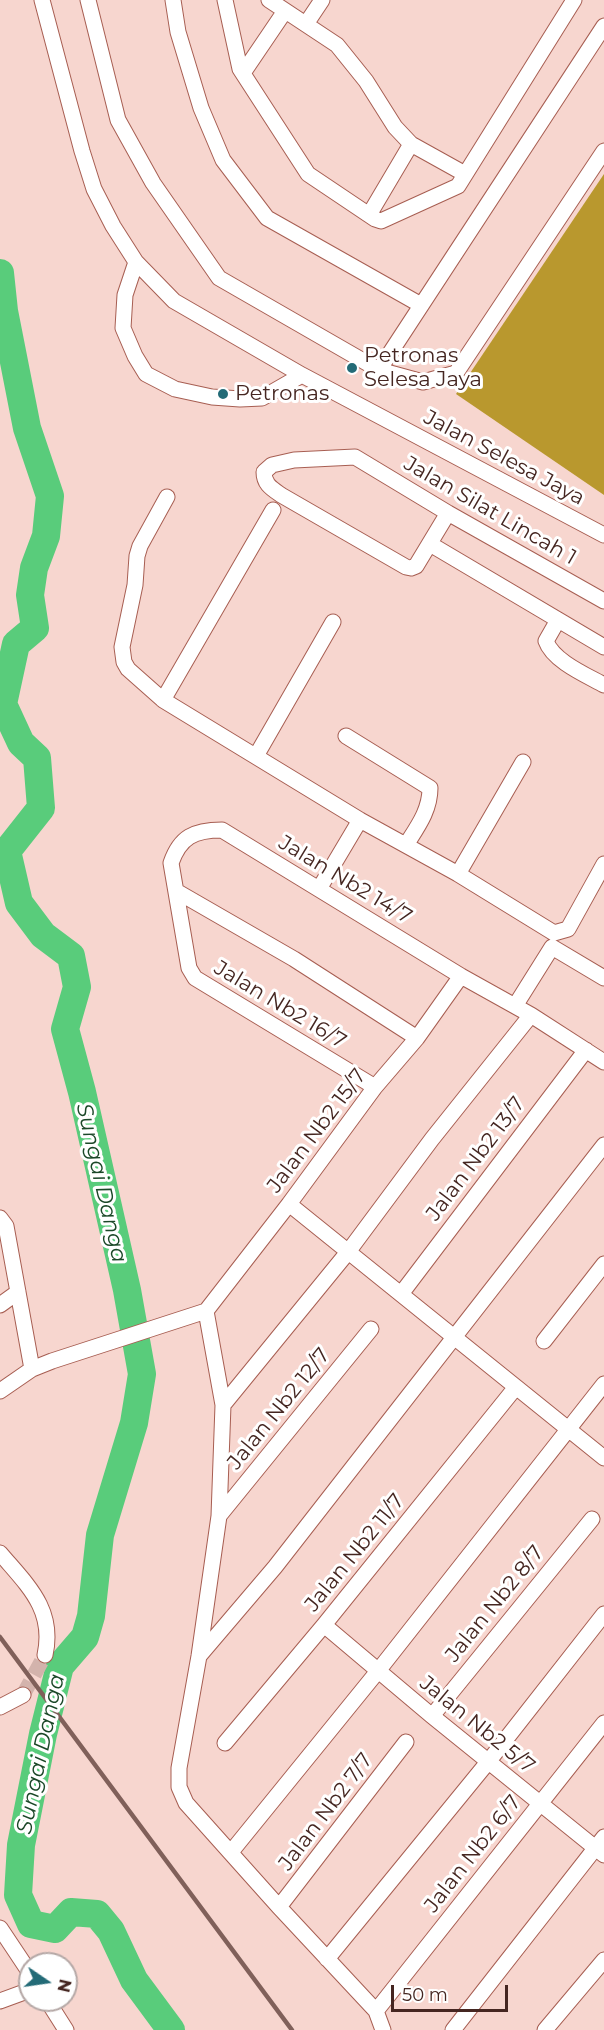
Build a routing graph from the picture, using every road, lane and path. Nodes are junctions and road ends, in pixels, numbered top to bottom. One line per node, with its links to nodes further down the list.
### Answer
1 (42, 0): 16 (street, Jalan Selesa Jaya)
2 (88, 0): 18 (street)
3 (173, 0): 17 (street)
4 (225, 0): 11 (street)
5 (269, 0): 8 (street)
6 (322, 0): 9 (street)
7 (574, 0): 14 (street)
8 (285, 11): 9 (street); 11 (street)
9 (306, 24): 12 (street)
10 (604, 26): 17 (street)
11 (243, 74): 15 (street)
12 (411, 144): 14 (street); 15 (street)
13 (604, 151): 18 (street)
14 (465, 174): 15 (street)
15 (369, 215)
16 (136, 262): 19 (street, Jalan Selesa Jaya); 19 (street)
17 (421, 305): 18 (street)
18 (379, 370)
19 (302, 375): 23 (street, Jalan Selesa Jaya)
20 (167, 497): 30 (street)
21 (273, 510): 30 (street)
22 (448, 513): 24 (street); 24 (street, Jalan Silat Lincah 1); 25 (street, Jalan Silat Lincah 1)
23 (604, 535)
24 (430, 544): 26 (street)
25 (604, 601)
26 (558, 620): 28 (street); 29 (street)
27 (333, 622): 32 (street)
28 (604, 647)
29 (604, 686)
30 (163, 700): 32 (street)
31 (346, 736): 35 (street)
32 (256, 756): 34 (street)
33 (523, 762): 37 (street)
34 (360, 820): 35 (street); 38 (street)
35 (406, 845): 37 (street)
36 (604, 864): 37 (street)
37 (458, 874)
38 (319, 889): 39 (street, Jalan Nb2 14/7); 40 (street, Jalan Nb2 14/7)
39 (176, 891): 41 (street, Jalan Nb2 14/7); 45 (street)
40 (461, 976): 43 (street, Jalan Nb2 14/7); 45 (street, Jalan Nb2 15/7)
41 (195, 978): 48 (street, Jalan Nb2 16/7)
42 (604, 978): 43 (street)
43 (515, 1006): 44 (street, Jalan Nb2 14/7)
44 (531, 1015): 46 (street, Jalan Nb2 14/7); 52 (street)
45 (417, 1038): 48 (street, Jalan Nb2 15/7)
46 (586, 1050): 47 (street, Jalan Nb2 14/7); 55 (street, Jalan Nb2 13/7)
47 (604, 1062)
48 (375, 1087): 50 (street, Jalan Nb2 15/7)
49 (604, 1145): 59 (street)
50 (289, 1204): 52 (street); 57 (street, Jalan Nb2 15/7)
51 (0, 1218): 54 (street)
52 (348, 1252): 55 (street); 65 (street)
53 (604, 1264): 60 (street)
54 (18, 1292): 56 (street); 61 (street)
55 (400, 1294): 59 (street)
56 (0, 1305)
57 (206, 1311): 61 (street); 65 (street)
58 (371, 1329): 68 (street, Jalan Nb2 12/7)
59 (453, 1337): 63 (street); 74 (street)
60 (544, 1341)
61 (32, 1369): 64 (street)
62 (604, 1384): 66 (street)
63 (516, 1387): 66 (street); 72 (street, Jalan Nb2 11/7)
64 (0, 1391)
65 (223, 1405): 68 (street)
66 (568, 1429): 67 (street); 75 (street)
67 (604, 1458)
68 (219, 1516): 74 (street)
69 (592, 1519): 78 (street, Jalan Nb2 8/7)
70 (0, 1553): 73 (street)
71 (604, 1614): 82 (street)
72 (324, 1626): 75 (street, Jalan Nb2 5/7); 81 (street, Jalan Nb2 11/7)
73 (45, 1655)
74 (199, 1656): 85 (street)
75 (378, 1671): 78 (street, Jalan Nb2 5/7); 85 (street)
76 (23, 1695): 77 (street)
77 (0, 1707)
78 (432, 1716): 82 (street, Jalan Nb2 5/7)
79 (604, 1724): 83 (street, Jalan Nb2 6/7)
80 (406, 1742): 86 (street, Jalan Nb2 7/7)
81 (225, 1743)
82 (488, 1762): 83 (street, Jalan Nb2 5/7); 89 (street)
83 (540, 1804): 84 (street, Jalan Nb2 5/7); 93 (street, Jalan Nb2 6/7)
84 (601, 1847): 97 (street)
85 (231, 1852): 86 (street)
86 (279, 1907): 89 (street)
87 (1, 1931): 88 (street)
88 (18, 1956)
89 (327, 1959): 93 (street)
90 (604, 1960): 98 (street)
91 (18, 1994): 92 (street)
92 (0, 2001)
93 (376, 2011): 96 (street)
94 (55, 2012): 95 (street)
95 (66, 2030)
96 (383, 2030)
97 (453, 2030)
98 (546, 2030)

